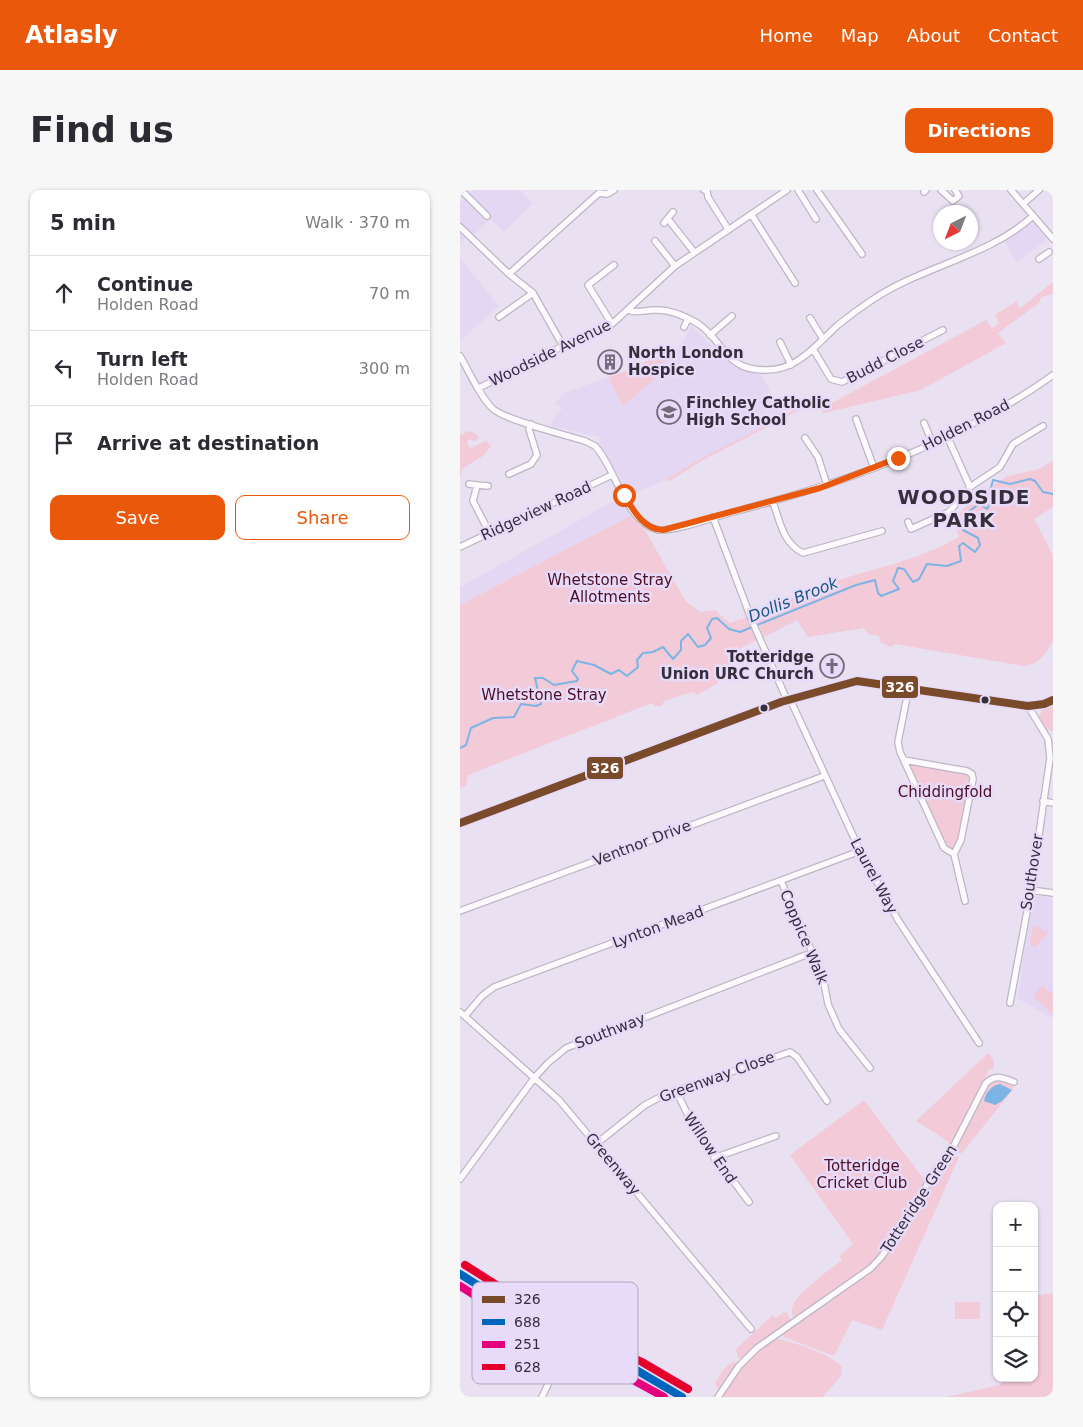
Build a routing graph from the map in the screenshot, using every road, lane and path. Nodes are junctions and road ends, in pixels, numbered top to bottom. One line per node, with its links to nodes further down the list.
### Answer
1 (703, 190): 18 (street)
2 (798, 190): 16 (street)
3 (817, 190): 24 (street)
4 (941, 190): 5 (street)
5 (955, 190)
6 (1011, 190): 11 (street)
7 (1039, 190): 11 (street)
8 (461, 191): 14 (street)
9 (612, 191): 28 (street)
10 (784, 191): 13 (street, Woodside Avenue)
11 (1023, 204): 15 (street)
12 (673, 212): 22 (street)
13 (751, 214): 18 (street, Woodside Avenue); 29 (street)
14 (488, 216)
15 (1033, 216): 19 (street); 40 (street)
16 (816, 219)
17 (460, 227): 28 (street)
18 (728, 229): 22 (street, Woodside Avenue)
19 (1053, 238)
20 (655, 241): 27 (street)
21 (1053, 245): 23 (street)
22 (694, 252): 27 (street, Woodside Avenue)
23 (1051, 252): 25 (street)
24 (862, 254)
25 (1039, 259)
26 (614, 265): 36 (street)
27 (675, 266): 31 (street, Woodside Avenue)
28 (510, 274): 30 (street)
29 (795, 283)
30 (533, 292): 33 (street); 42 (street)
31 (628, 310): 35 (street); 36 (street, Woodside Avenue)
32 (732, 316): 39 (street)
33 (499, 317)
34 (810, 318): 40 (street)
35 (688, 319): 37 (street); 39 (street)
36 (612, 324): 42 (street, Woodside Avenue)
37 (684, 327)
38 (943, 330): 43 (street, Budd Close)
39 (710, 335): 45 (street)
40 (823, 339): 43 (street)
41 (780, 342): 45 (street)
42 (563, 346): 47 (street, Woodside Avenue)
43 (813, 348): 45 (street)
44 (460, 356): 47 (street, Holden Road)
45 (791, 365)
46 (1053, 375): 53 (street, Holden Road)
47 (478, 388): 49 (street, Holden Road)
48 (856, 419): 55 (street)
49 (531, 424): 56 (street); 57 (street, Holden Road)
50 (924, 424): 54 (street)
51 (1043, 426): 62 (street)
52 (805, 438): 60 (street)
53 (948, 438): 54 (street, Holden Road); 62 (street)
54 (933, 444): 55 (street, Holden Road)
55 (874, 468): 60 (street, Holden Road)
56 (509, 474)
57 (612, 475): 64 (street, Holden Road); 67 (street, Ridgeview Road)
58 (469, 484): 59 (street)
59 (477, 485): 61 (street); 67 (street)
60 (827, 485): 63 (street, Holden Road)
61 (488, 486)
62 (970, 487): 65 (street)
63 (773, 502): 64 (street, Holden Road); 66 (street)
64 (713, 517): 70 (street, Laurel Way)
65 (908, 522)
66 (882, 531)
67 (490, 532): 68 (street, Ridgeview Road)
68 (460, 548)
69 (909, 687): 70 (street); 72 (street); 74 (street)
70 (786, 700): 75 (street, Laurel Way); 78 (street)
71 (1053, 700): 72 (street)
72 (1028, 706): 73 (street, Southover)
73 (1051, 740): 76 (street, Southover)
74 (904, 760): 80 (street); 80 (street)
75 (824, 776): 79 (street, Laurel Way); 85 (street, Ventnor Drive)
76 (1043, 801): 77 (street); 82 (street, Southover)
77 (1053, 803)
78 (460, 823)
79 (860, 851): 81 (street, Lynton Mead); 89 (street, Laurel Way)
80 (954, 854): 84 (street)
81 (781, 881): 86 (street, Coppice Walk); 88 (street, Lynton Mead)
82 (1031, 890): 83 (street); 87 (street, Southover)
83 (1053, 893)
84 (965, 901)
85 (460, 911)
86 (811, 953): 90 (street, Coppice Walk); 91 (street, Southway)
87 (1010, 1003)
88 (462, 1014): 91 (street, Greenway)
89 (979, 1043)
90 (870, 1068)
91 (535, 1077): 96 (street, Greenway); 98 (street, Southway)
92 (1014, 1082): 107 (street, Totteridge Green)
93 (676, 1091): 94 (street, Greenway Close); 96 (street, Greenway Close); 97 (street, Willow End)
94 (827, 1100)
95 (776, 1136): 97 (street)
96 (596, 1144): 102 (street, Greenway)
97 (714, 1158): 99 (street, Willow End)
98 (460, 1179)
99 (748, 1202)
100 (461, 1277): 101 (main road)
101 (472, 1284)
102 (751, 1329)
103 (638, 1370): 106 (main road)
104 (548, 1384): 105 (street)
105 (542, 1397)
106 (682, 1397)
107 (718, 1397)

